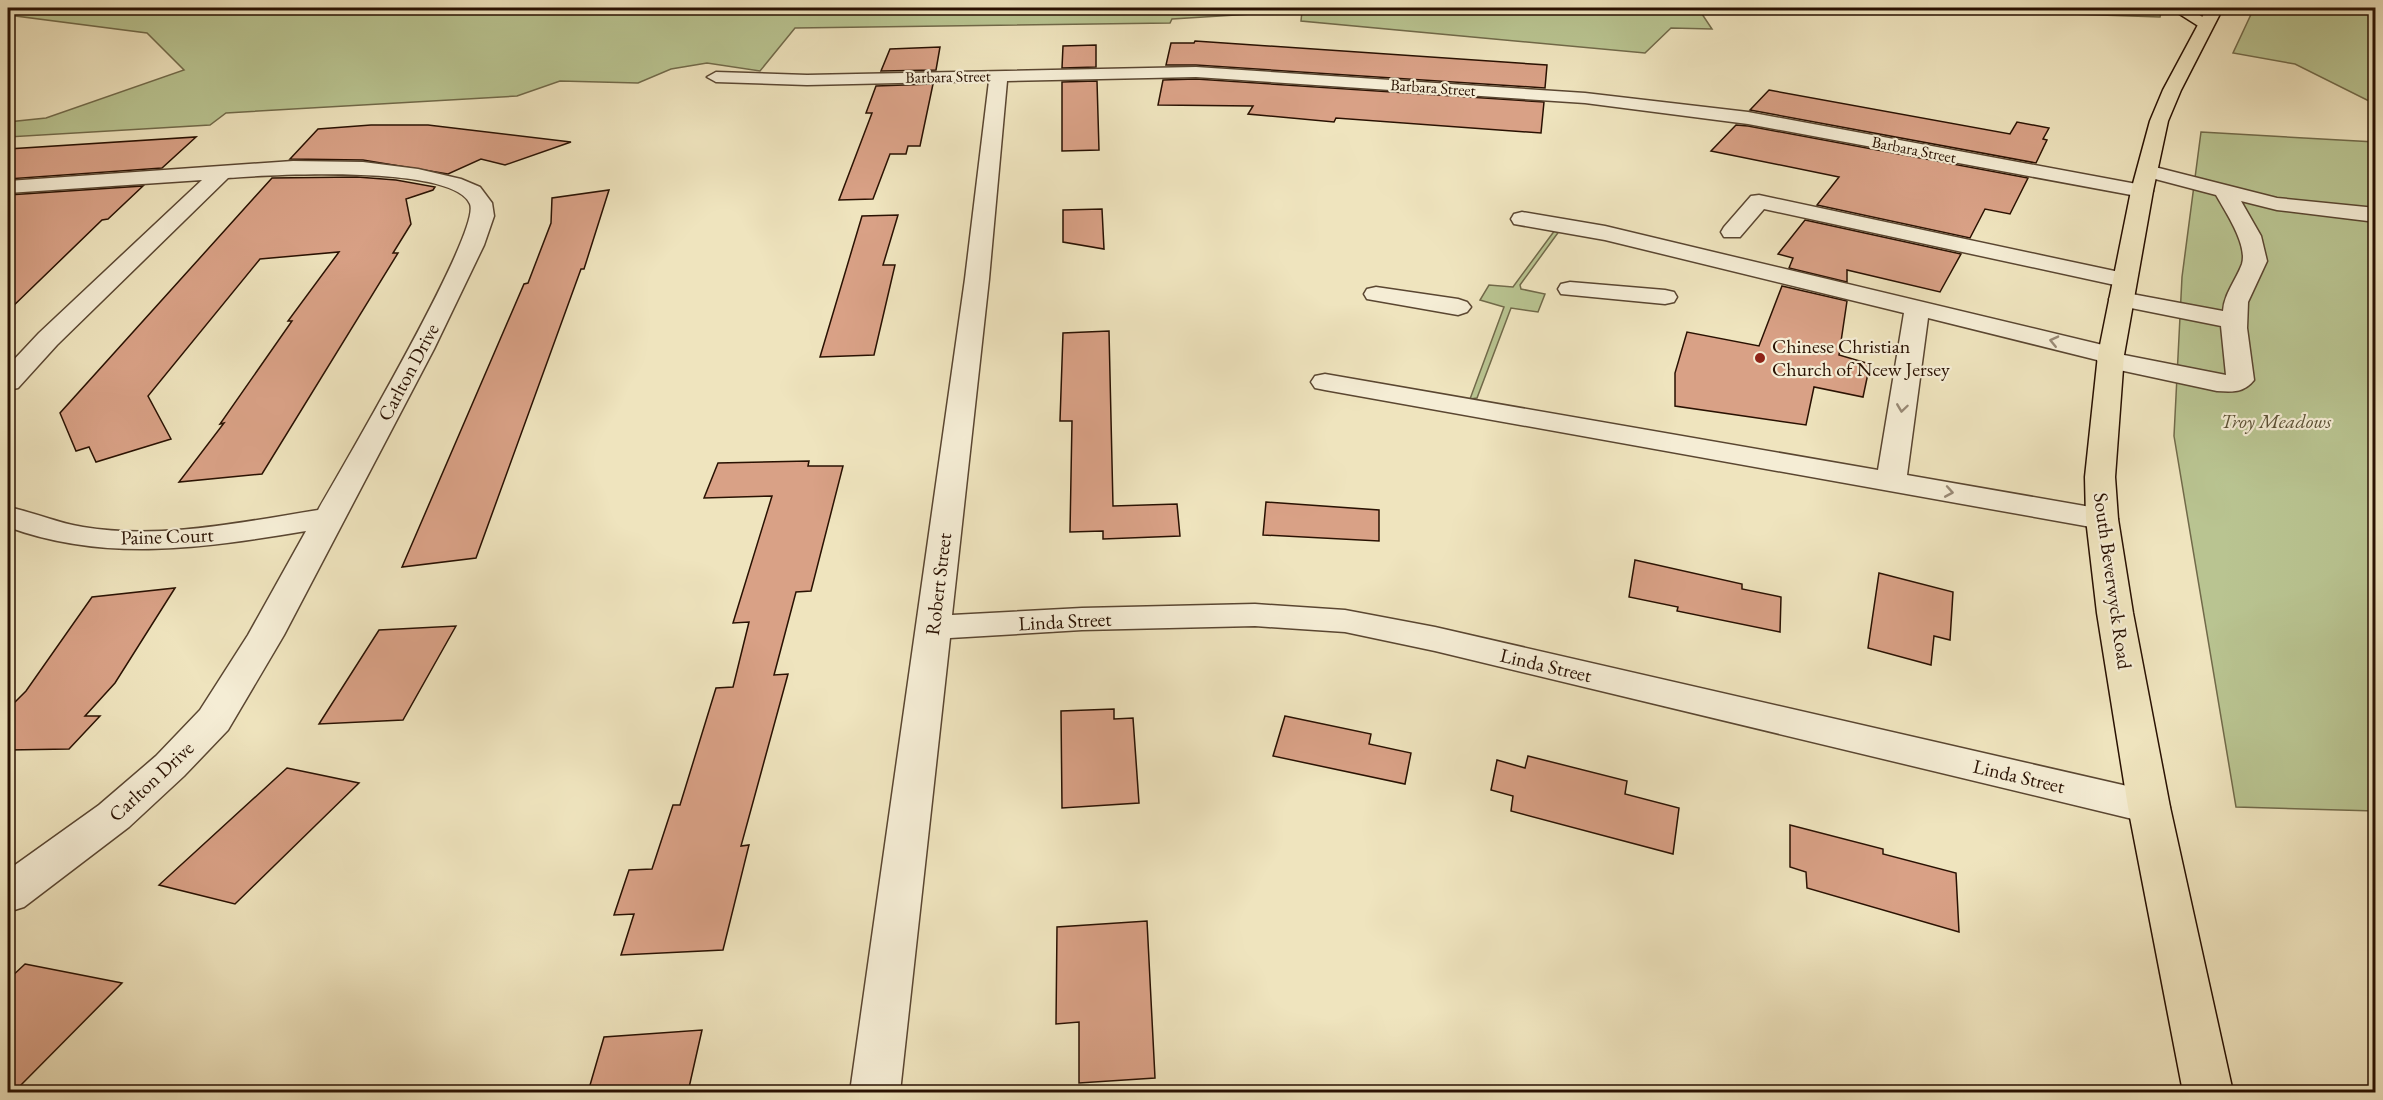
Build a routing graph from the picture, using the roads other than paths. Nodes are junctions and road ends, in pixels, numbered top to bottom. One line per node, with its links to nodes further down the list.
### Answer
1 (2178, 8): 3 (main road)
2 (2215, 8): 3 (main road, South Beverwyck Road)
3 (2206, 24): 7 (main road, South Beverwyck Road)
4 (999, 75): 5 (street, Barbara Street); 7 (street, Barbara Street); 29 (street, Robert Street)
5 (716, 77)
6 (222, 172): 8 (street, Carlton Drive); 20 (street); 27 (street, Carlton Drive)
7 (2145, 181): 9 (street, Barbara Street); 14 (main road, South Beverwyck Road)
8 (8, 188)
9 (2226, 193): 10 (street, Barbara Street); 19 (street)
10 (2376, 214)
11 (1522, 219): 18 (street)
12 (1732, 232): 14 (street)
13 (1570, 289): 16 (street)
14 (2122, 290): 19 (street); 22 (main road, South Beverwyck Road)
15 (1376, 294): 17 (street)
16 (1665, 297)
17 (1458, 307)
18 (1917, 309): 22 (street, one-way to 18); 25 (street, one-way to 25)
19 (2235, 321): 22 (street)
20 (48, 339): 21 (street); 23 (street)
21 (8, 343)
22 (2111, 357): 28 (main road, South Beverwyck Road)
23 (8, 382)
24 (1325, 382): 25 (street)
25 (1891, 482): 28 (street, one-way to 28)
26 (8, 516): 27 (street, Paine Court)
27 (328, 518): 31 (street, Carlton Drive)
28 (2102, 519): 30 (main road, South Beverwyck Road)
29 (932, 628): 30 (street, Linda Street); 32 (street, Robert Street)
30 (2149, 807): 33 (main road, South Beverwyck Road)
31 (8, 894)
32 (875, 1092)
33 (2208, 1092)

